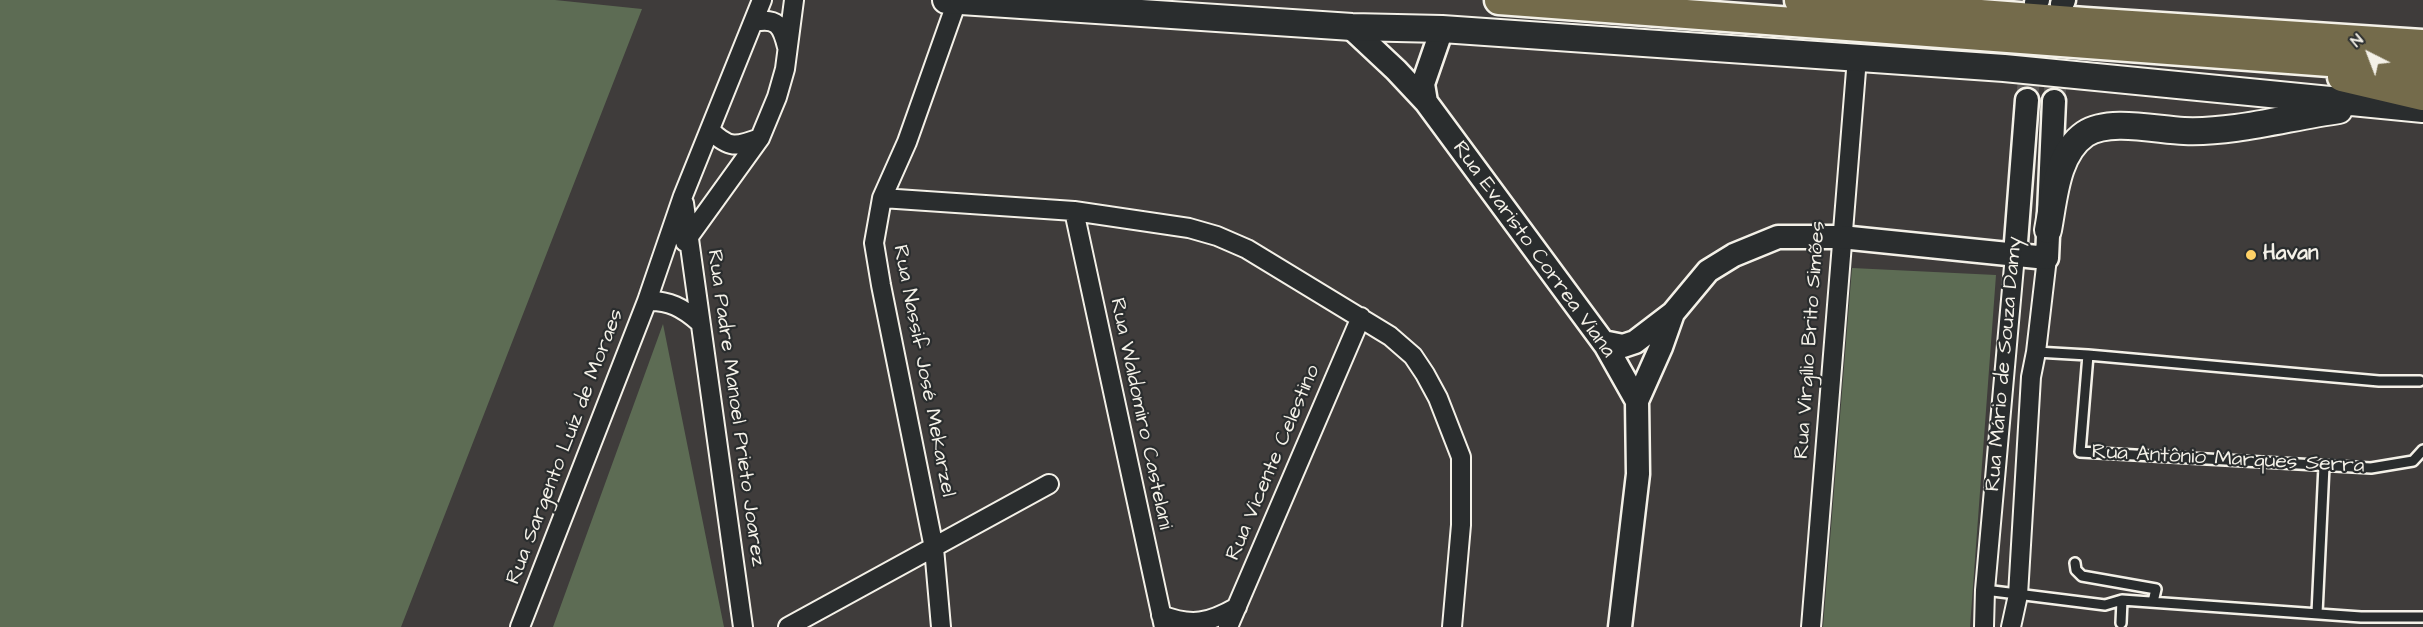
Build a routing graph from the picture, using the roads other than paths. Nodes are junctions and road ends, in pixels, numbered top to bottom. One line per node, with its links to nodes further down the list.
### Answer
1 (762, 0): 7 (street, Rua Sargento Luíz de Moraes)
2 (794, 0): 12 (street, Rua Sargento Luíz de Moraes)
3 (946, 0): 6 (main road)
4 (1499, 0): 11 (main road)
5 (1799, 0): 10 (main road)
6 (957, 1): 8 (main road); 23 (street, Rua Nassif José Mekarzel)
7 (754, 22): 12 (street); 20 (street, Rua Sargento Luíz de Moraes)
8 (1349, 26): 9 (main road); 18 (street, Rua Evaristo Correa Viana)
9 (1442, 29): 13 (main road); 18 (street)
10 (2423, 44)
11 (2147, 50): 14 (main road); 15 (main road)
12 (789, 52): 21 (street, Rua Sargento Luíz de Moraes)
13 (1857, 58): 19 (main road); 26 (street, Rua Virgílio Brito Simões)
14 (2423, 69)
15 (2423, 96)
16 (2027, 100): 28 (street, Rua Mário de Souza Damy)
17 (2054, 101): 25 (street, Rua Mário de Souza Damy)
18 (1426, 102): 34 (street, Rua Evaristo Correa Viana)
19 (2423, 109): 25 (main road)
20 (710, 130): 21 (street); 22 (street, Rua Sargento Luíz de Moraes)
21 (760, 138): 27 (street, Rua Sargento Luíz de Moraes)
22 (683, 196): 27 (street, Rua Padre Manoel Prieto Joarez); 30 (street, Rua Sargento Luíz de Moraes)
23 (882, 198): 24 (street); 43 (street, Rua Nassif José Mekarzel)
24 (1074, 211): 32 (street); 52 (street, Rua Waldomiro Castelani)
25 (2048, 230): 29 (street, Rua Mário de Souza Damy)
26 (1841, 237): 28 (street); 31 (street); 61 (street, Rua Virgílio Brito Simões)
27 (688, 238): 30 (street, Rua Sargento Luíz de Moraes); 33 (street, Rua Padre Manoel Prieto Joarez)
28 (2015, 255): 29 (street); 38 (street, Rua Mário de Souza Damy)
29 (2047, 258): 35 (street, Rua Mário de Souza Damy)
30 (651, 292): 33 (street); 54 (street, Rua Sargento Luíz de Moraes)
31 (1673, 313): 34 (street); 39 (street)
32 (1361, 317): 49 (street, Rua Vicente Celestino); 59 (street)
33 (699, 322): 55 (street, Rua Padre Manoel Prieto Joarez)
34 (1603, 342): 39 (street, Rua Evaristo Correa Viana)
35 (2036, 352): 36 (lane); 38 (street); 46 (street, Rua Mário de Souza Damy)
36 (2088, 356): 37 (lane); 41 (lane, Rua Antônio Marques Serra)
37 (2420, 381)
38 (2004, 387): 45 (street, Rua Mário de Souza Damy)
39 (1637, 401): 60 (street)
40 (2423, 450): 41 (lane, Rua Antônio Marques Serra)
41 (2324, 466): 50 (lane)
42 (1049, 484): 43 (street)
43 (934, 548): 56 (street); 57 (street, Rua Nassif José Mekarzel)
44 (2075, 563): 48 (lane)
45 (1985, 590): 46 (lane); 62 (street, Rua Mário de Souza Damy)
46 (2018, 595): 47 (lane); 63 (street, Rua Mário de Souza Damy)
47 (2122, 600): 48 (lane); 53 (lane)
48 (2153, 602): 50 (lane)
49 (1237, 607): 52 (street); 58 (street, Rua Vicente Celestino)
50 (2317, 613): 51 (lane)
51 (2423, 617)
52 (1163, 621)
53 (2121, 623)
54 (520, 627)
55 (743, 627)
56 (788, 627)
57 (941, 627)
58 (1228, 627)
59 (1452, 627)
60 (1620, 627)
61 (1812, 627)
62 (1984, 627)
63 (2011, 627)

